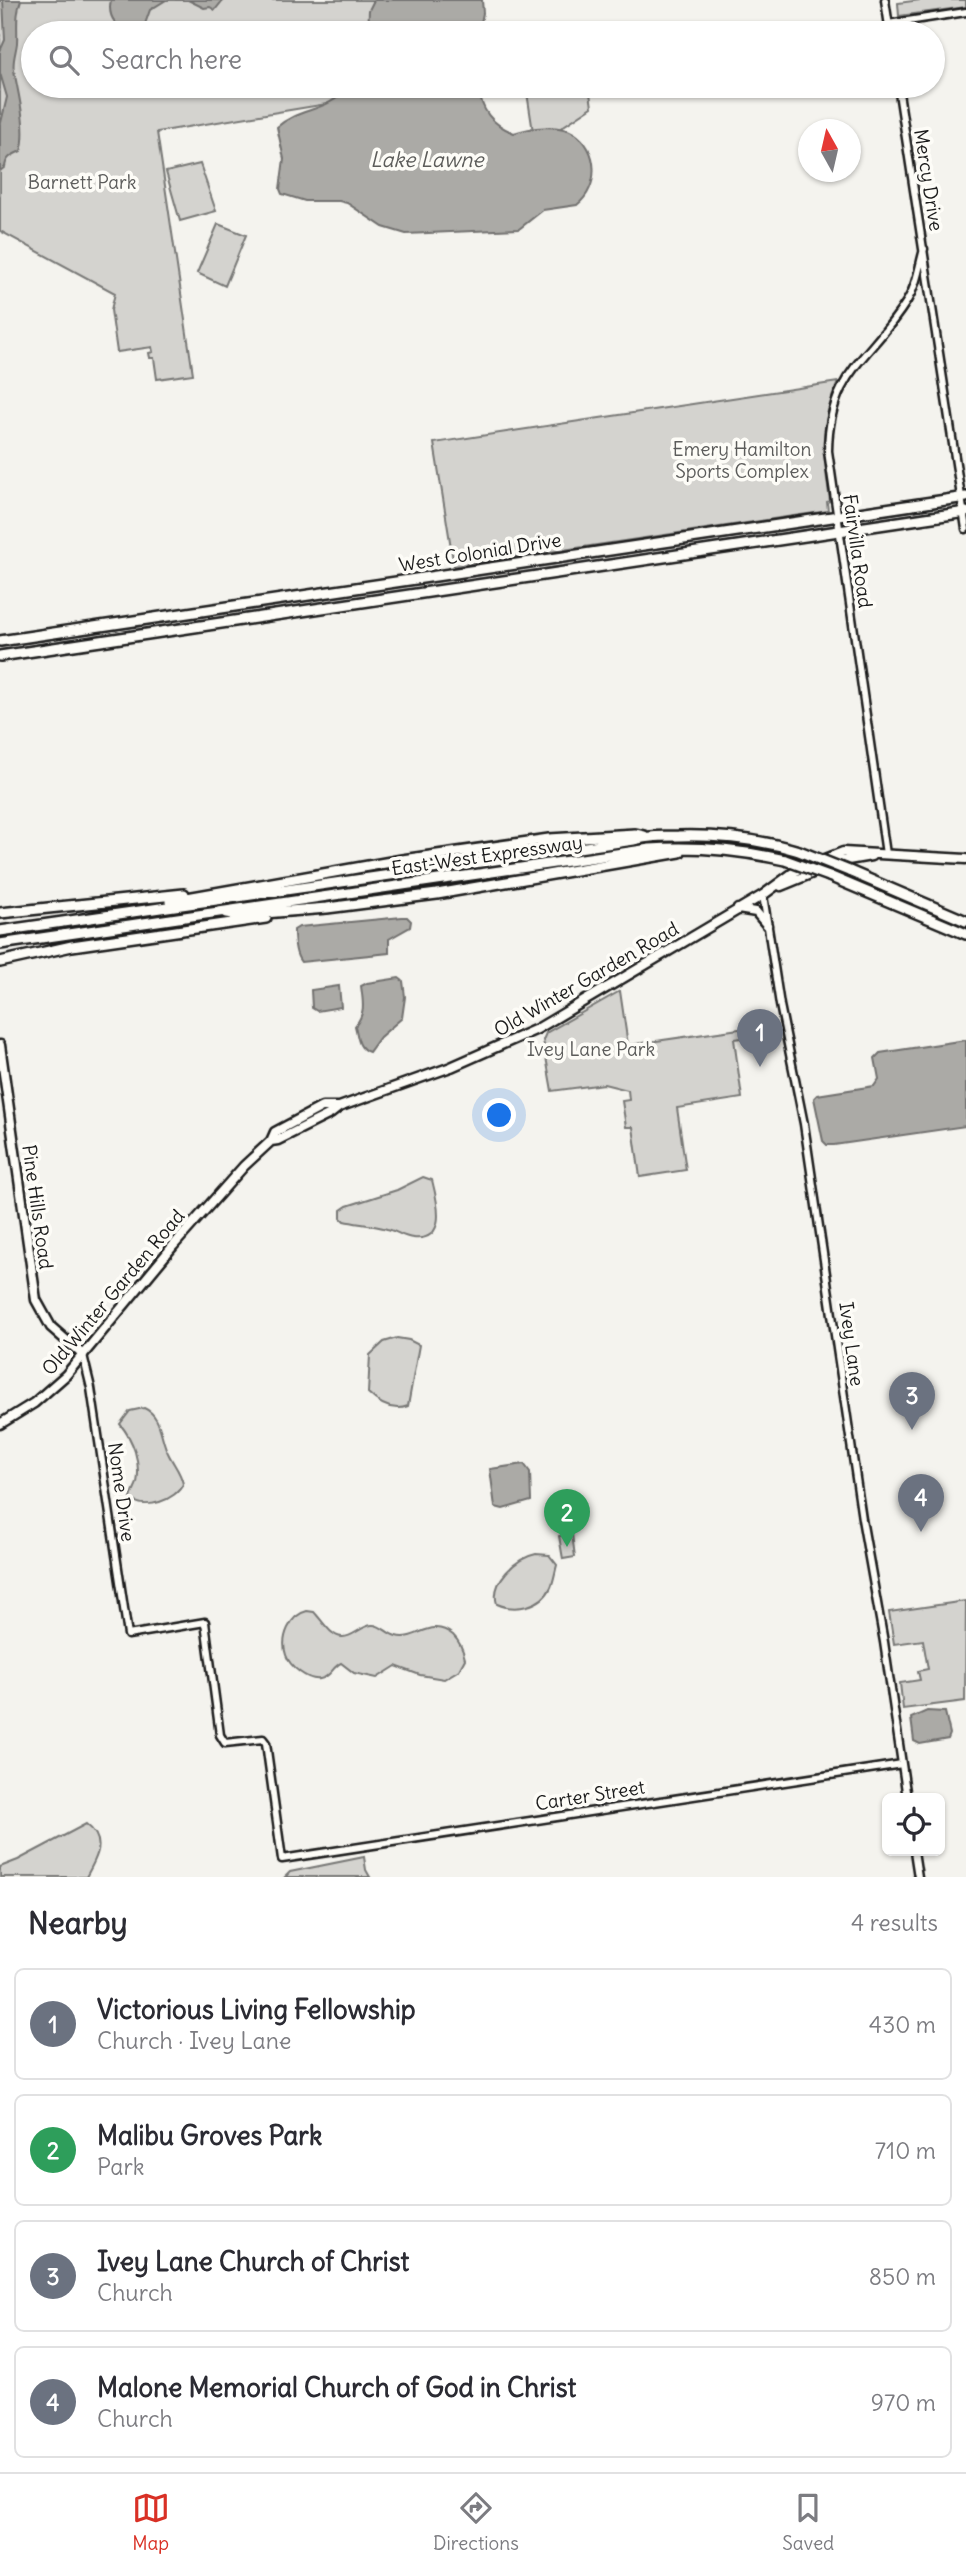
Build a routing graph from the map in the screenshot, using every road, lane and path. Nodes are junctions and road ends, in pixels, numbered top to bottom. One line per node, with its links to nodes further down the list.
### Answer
1 (885, 0): 3 (street)
2 (966, 12): 4 (street)
3 (888, 21)
4 (908, 21)
5 (900, 98): 6 (street, Mercy Drive)
6 (924, 249): 7 (street, Mercy Drive); 8 (street, Fairvilla Road)
7 (928, 273): 8 (street); 9 (street, Mercy Drive)
8 (918, 277): 11 (street, Fairvilla Road)
9 (964, 497): 10 (street, Mercy Drive); 11 (highway, West Colonial Drive)
10 (965, 512): 12 (street, Mercy Drive); 13 (highway, West Colonial Drive)
11 (837, 516): 13 (street, Fairvilla Road); 14 (highway, West Colonial Drive)
12 (966, 529)
13 (839, 531): 15 (highway, West Colonial Drive); 30 (street, Fairvilla Road)
14 (564, 557): 15 (highway); 16 (highway, West Colonial Drive)
15 (566, 572): 19 (highway, West Colonial Drive)
16 (381, 585): 17 (highway, West Colonial Drive); 19 (highway)
17 (339, 592): 18 (highway, West Colonial Drive); 20 (highway)
18 (264, 602): 21 (highway, West Colonial Drive); 22 (highway)
19 (350, 604): 20 (highway, West Colonial Drive)
20 (315, 609): 22 (highway, West Colonial Drive)
21 (153, 619): 23 (highway, West Colonial Drive); 24 (highway)
22 (231, 622): 24 (highway, West Colonial Drive)
23 (116, 624): 25 (highway, West Colonial Drive); 26 (highway)
24 (123, 638): 26 (highway, West Colonial Drive)
25 (0, 641)
26 (80, 644): 27 (highway, West Colonial Drive)
27 (0, 656)
28 (645, 836): 32 (highway); 35 (highway, East-West Expressway); 39 (highway, East-West Expressway, bridge)
29 (692, 848): 36 (highway); 38 (highway, East-West Expressway); 42 (highway, East-West Expressway, bridge)
30 (886, 854): 31 (main road, Old Winter Garden Road); 33 (main road, Old Winter Garden Road)
31 (966, 859)
32 (196, 895): 35 (highway); 37 (highway)
33 (763, 895): 34 (main road, Old Winter Garden Road); 40 (street, Ivey Lane)
34 (738, 909): 40 (main road); 46 (main road, Old Winter Garden Road)
35 (133, 911): 41 (highway, East-West Expressway)
36 (292, 911): 38 (highway); 44 (highway)
37 (0, 913)
38 (221, 913): 43 (highway, East-West Expressway)
39 (966, 921)
40 (767, 925): 50 (street, Ivey Lane)
41 (2, 931)
42 (966, 934)
43 (3, 943)
44 (0, 962)
45 (0, 1045): 48 (main road, Pine Hills Road)
46 (336, 1107): 47 (main road, Old Winter Garden Road); 47 (main road, Old Winter Garden Road)
47 (274, 1141): 48 (main road, Old Winter Garden Road)
48 (83, 1355): 49 (main road, Old Winter Garden Road); 53 (street, Nome Drive)
49 (0, 1424)
50 (902, 1764): 51 (street, Ivey Lane); 53 (street, Carter Street)
51 (906, 1793)
52 (916, 1856): 54 (street)
53 (282, 1859)
54 (918, 1877)

